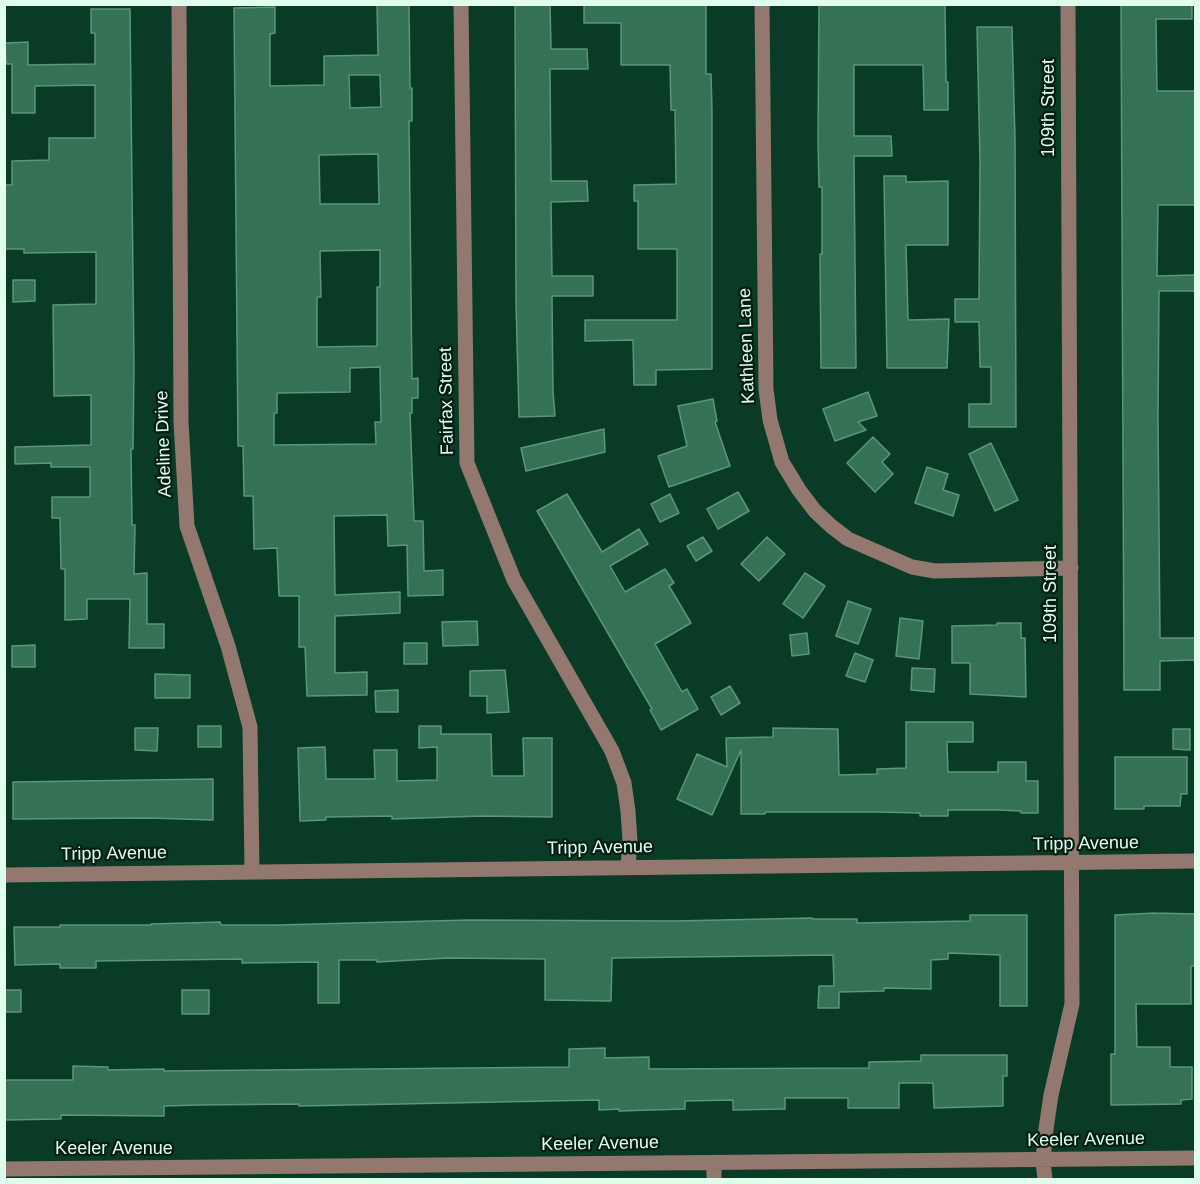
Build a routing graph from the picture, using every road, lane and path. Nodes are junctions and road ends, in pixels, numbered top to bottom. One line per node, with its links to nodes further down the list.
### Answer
1 (179, 4): 9 (street, Adeline Drive)
2 (461, 4): 8 (street, Fairfax Street)
3 (762, 4): 5 (street, Kathleen Lane)
4 (1068, 4): 5 (street, 109th Street)
5 (1071, 568): 7 (street, 109th Street)
6 (1196, 861): 7 (street, Tripp Avenue)
7 (1071, 864): 8 (street, Tripp Avenue); 12 (street, 109th Street)
8 (628, 867): 9 (street, Tripp Avenue)
9 (252, 872): 10 (street, Tripp Avenue)
10 (4, 875)
11 (1196, 1158): 12 (street, Keeler Avenue)
12 (1043, 1160): 13 (street, Keeler Avenue); 18 (street, 109th Street)
13 (714, 1163): 15 (street, Keeler Avenue); 17 (street)
14 (4, 1169): 16 (street, Keeler Avenue)
15 (353, 1173): 16 (street, Keeler Avenue)
16 (65, 1174)
17 (714, 1179)
18 (1045, 1179)

